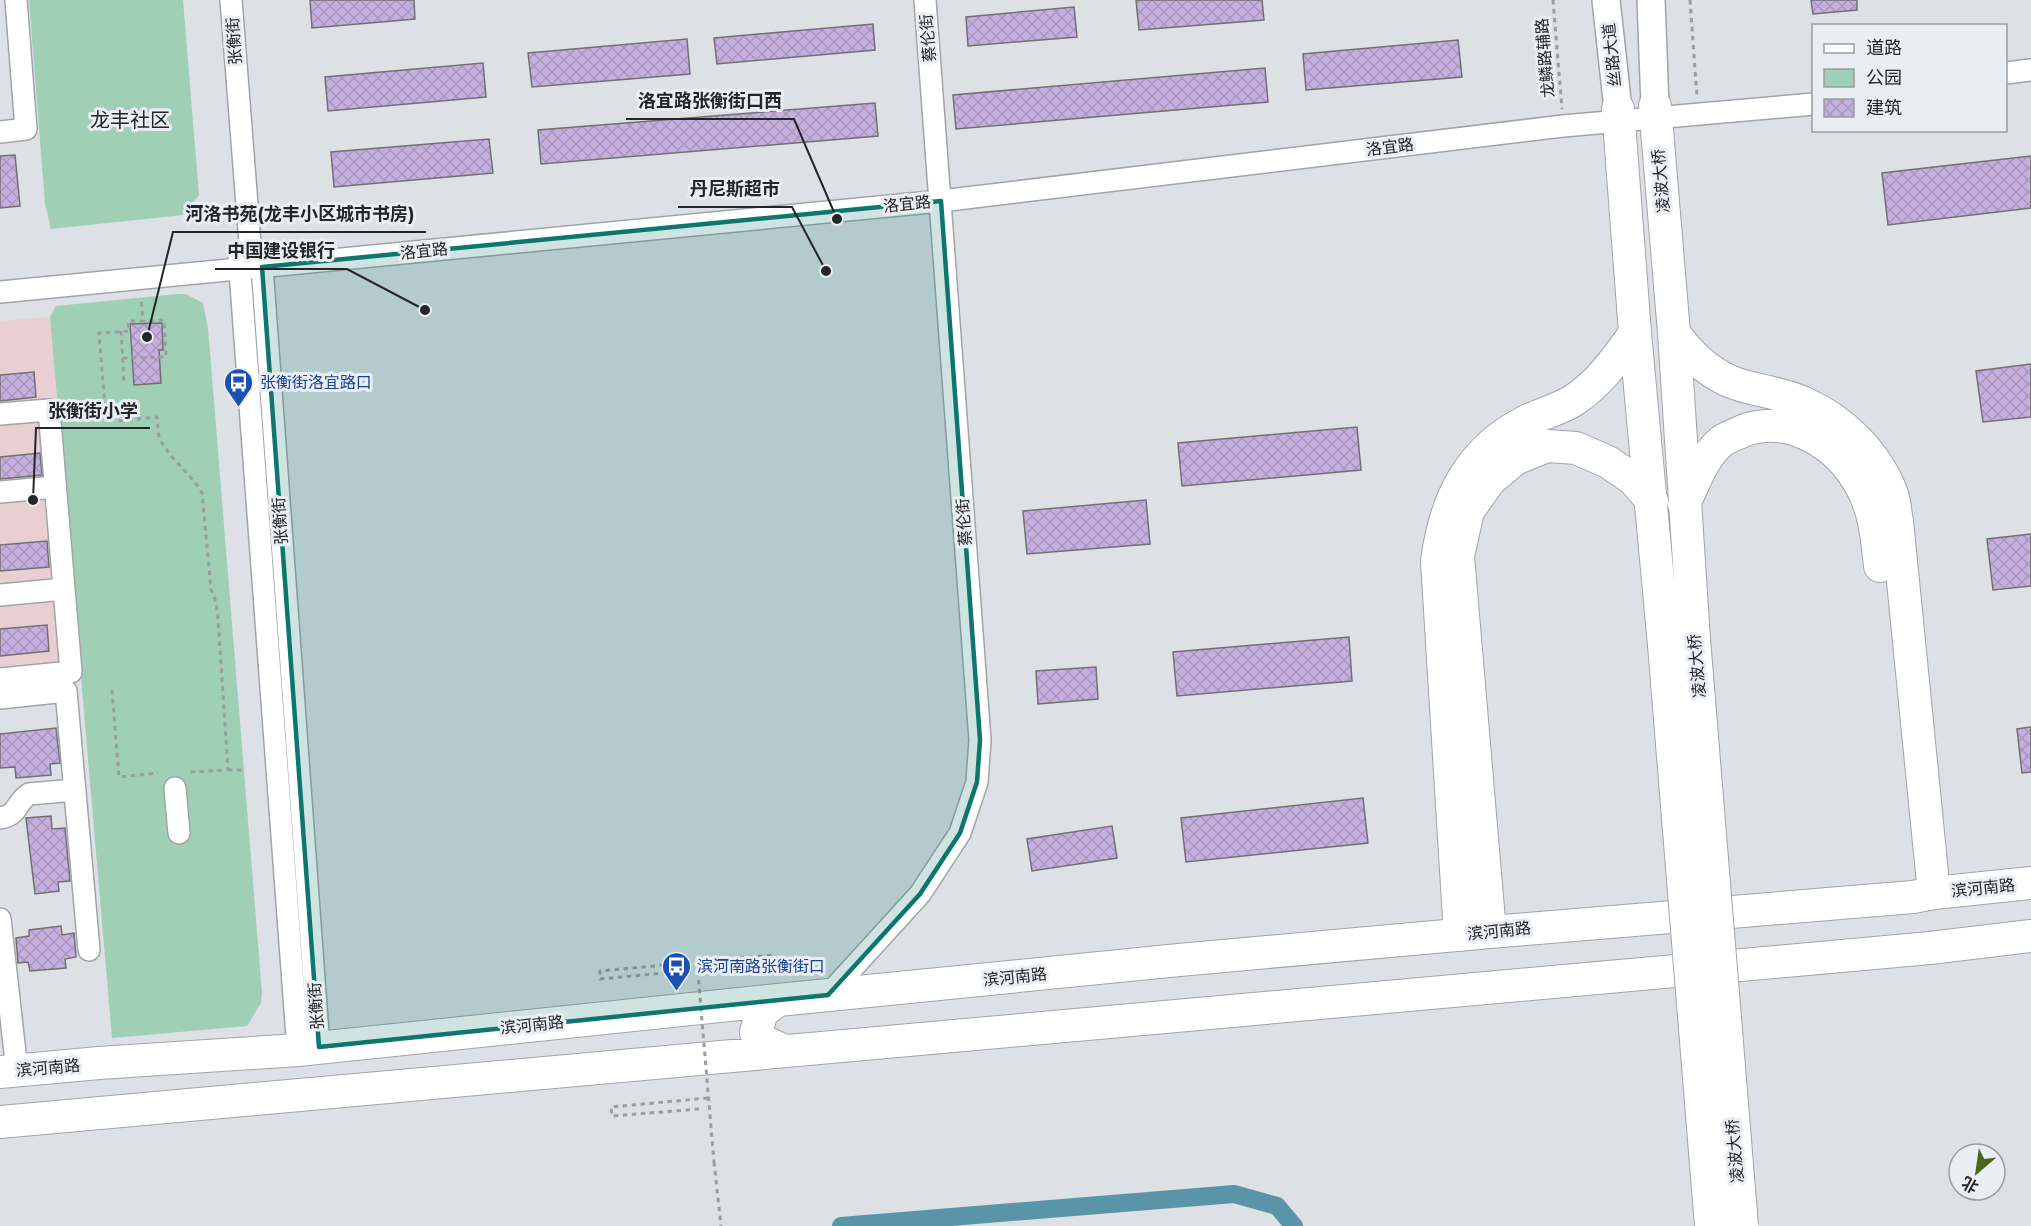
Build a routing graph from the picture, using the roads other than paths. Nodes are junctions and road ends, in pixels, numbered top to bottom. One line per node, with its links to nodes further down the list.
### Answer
1 (16, 0): 15 (street)
2 (219, 0): 17 (street, 张衡街)
3 (231, 0): 17 (street, 张衡街)
4 (925, 0): 16 (street, 蔡伦街)
5 (1606, 0): 14 (main road, 丝路大道)
6 (1651, 0): 13 (main road)
7 (2031, 70): 8 (street)
8 (2007, 73)
9 (2031, 83): 10 (street)
10 (2007, 86)
11 (1812, 91): 13 (street, 洛宜路)
12 (1812, 104): 13 (street, 洛宜路)
13 (1655, 112): 14 (street, 洛宜路); 21 (highway, 凌波大桥)
14 (1618, 116): 16 (street, 洛宜路); 16 (street, 洛宜路); 20 (highway, 凌波大桥)
15 (0, 132)
16 (940, 194): 17 (street, 洛宜路); 42 (street, 蔡伦街)
17 (248, 262): 18 (street, 洛宜路); 19 (street, 洛宜路); 44 (street, 张衡街)
18 (0, 280)
19 (0, 292)
20 (1635, 333): 25 (highway, 凌波大桥); 39 (highway)
21 (1674, 333): 26 (highway, 凌波大桥); 37 (highway)
22 (0, 414): 23 (street)
23 (55, 487): 24 (street); 27 (street)
24 (0, 492)
25 (1652, 501): 29 (highway, 凌波大桥); 39 (highway)
26 (1684, 504): 29 (highway, 凌波大桥); 37 (highway)
27 (64, 589): 28 (street); 30 (street)
28 (0, 595)
29 (1679, 642): 48 (highway, 凌波大桥, bridge); 49 (highway, 凌波大桥, bridge)
30 (0, 679)
31 (0, 698): 33 (street)
32 (175, 788): 35 (street)
33 (75, 790): 34 (street); 41 (street)
34 (0, 818)
35 (179, 833)
36 (2031, 883): 37 (highway, 滨河南路)
37 (1923, 895): 39 (highway, 滨河南路)
38 (0, 919): 46 (street)
39 (1475, 933): 42 (highway, 滨河南路)
40 (2031, 936): 45 (highway)
41 (89, 950)
42 (828, 995): 43 (highway, 滨河南路)
43 (778, 1000): 44 (highway, 滨河南路); 45 (highway)
44 (308, 1049): 46 (highway, 滨河南路)
45 (785, 1051): 47 (highway)
46 (8, 1071)
47 (0, 1122)
48 (1711, 1226)
49 (1742, 1226)

